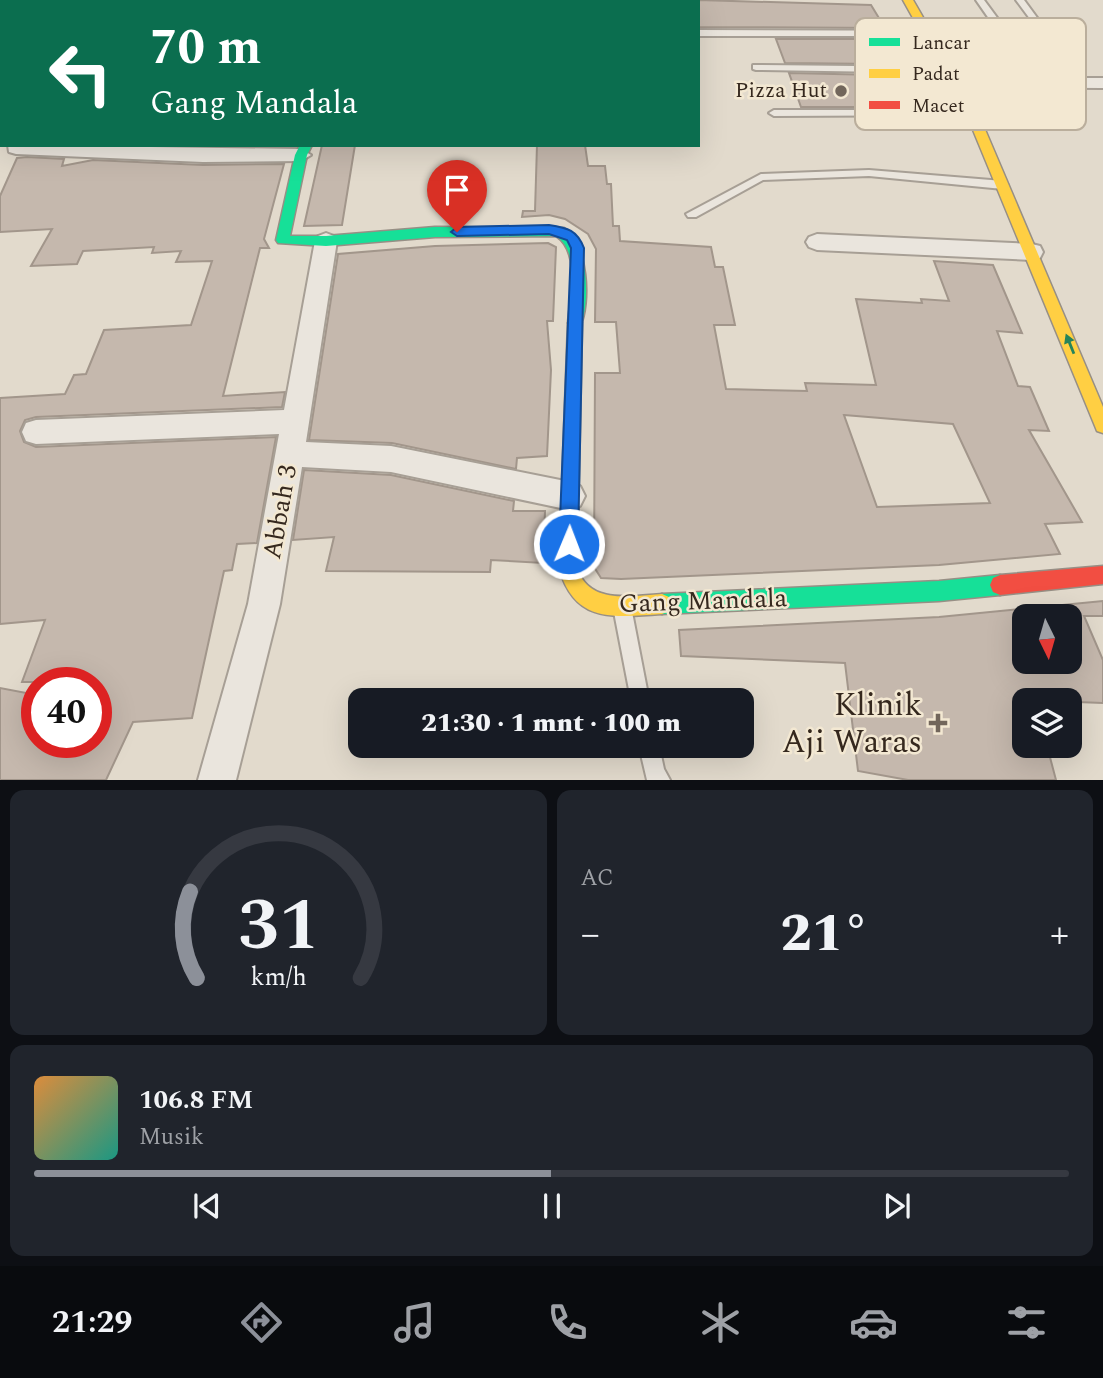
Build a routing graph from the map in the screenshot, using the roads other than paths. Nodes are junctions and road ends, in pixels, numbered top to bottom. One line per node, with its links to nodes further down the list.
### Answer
1 (908, 0): 4 (street)
2 (980, 0): 5 (lane)
3 (1020, 0): 6 (lane)
4 (918, 18)
5 (993, 18)
6 (1033, 18)
7 (855, 32): 8 (lane)
8 (700, 33)
9 (756, 67): 10 (lane)
10 (855, 72)
11 (774, 113): 12 (lane)
12 (855, 113)
13 (979, 130): 17 (street)
14 (17, 147): 15 (street)
15 (73, 148): 16 (street)
16 (303, 150): 19 (street)
17 (1003, 185): 18 (lane); 21 (street)
18 (692, 214)
19 (326, 242): 23 (street, Abbah 3); 27 (street, Gang Mandala)
20 (817, 242): 21 (street)
21 (1032, 252): 22 (street, one-way to 21)
22 (1100, 407): 24 (street)
23 (297, 421): 25 (street); 26 (street, Abbah 3)
24 (1103, 426)
25 (36, 432)
26 (290, 454): 27 (street); 32 (street, Abbah 3)
27 (570, 496): 29 (street, Gang Mandala)
28 (1103, 575): 29 (street, Gang Mandala)
29 (621, 606): 30 (lane)
30 (638, 688)
31 (651, 758): 33 (lane)
32 (217, 779)
33 (660, 779)

